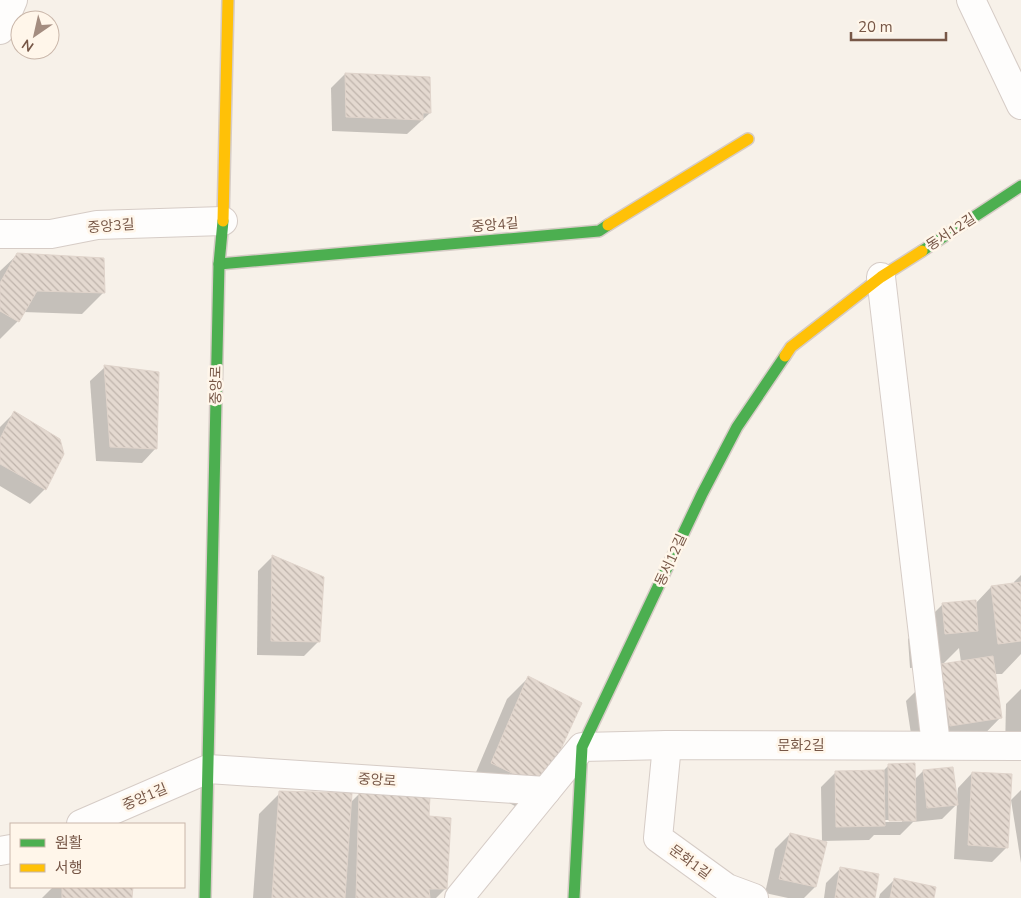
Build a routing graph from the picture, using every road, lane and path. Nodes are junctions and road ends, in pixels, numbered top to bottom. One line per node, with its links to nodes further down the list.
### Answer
1 (13, 0): 4 (street)
2 (228, 0): 8 (street, 중앙로)
3 (971, 0): 5 (street)
4 (0, 30)
5 (1021, 105)
6 (748, 139): 10 (street, 중앙4길)
7 (1021, 186): 11 (street, 동서12길)
8 (223, 221): 9 (street, 중앙3길); 10 (street, 중앙로)
9 (0, 234)
10 (219, 264): 16 (street, 중앙로)
11 (881, 277): 13 (street); 15 (street, 동서12길)
12 (667, 745): 13 (street, 문화2길); 15 (street, 문화2길); 22 (street, 문화1길)
13 (936, 746): 14 (street, 문화2길)
14 (1021, 746)
15 (582, 748): 17 (street); 21 (street, 동서12길)
16 (208, 770): 17 (street, 중앙로); 18 (street, 중앙1길); 19 (street, 중앙로)
17 (546, 791): 20 (street)
18 (84, 823)
19 (205, 898)
20 (460, 898)
21 (574, 898)
22 (754, 898)

